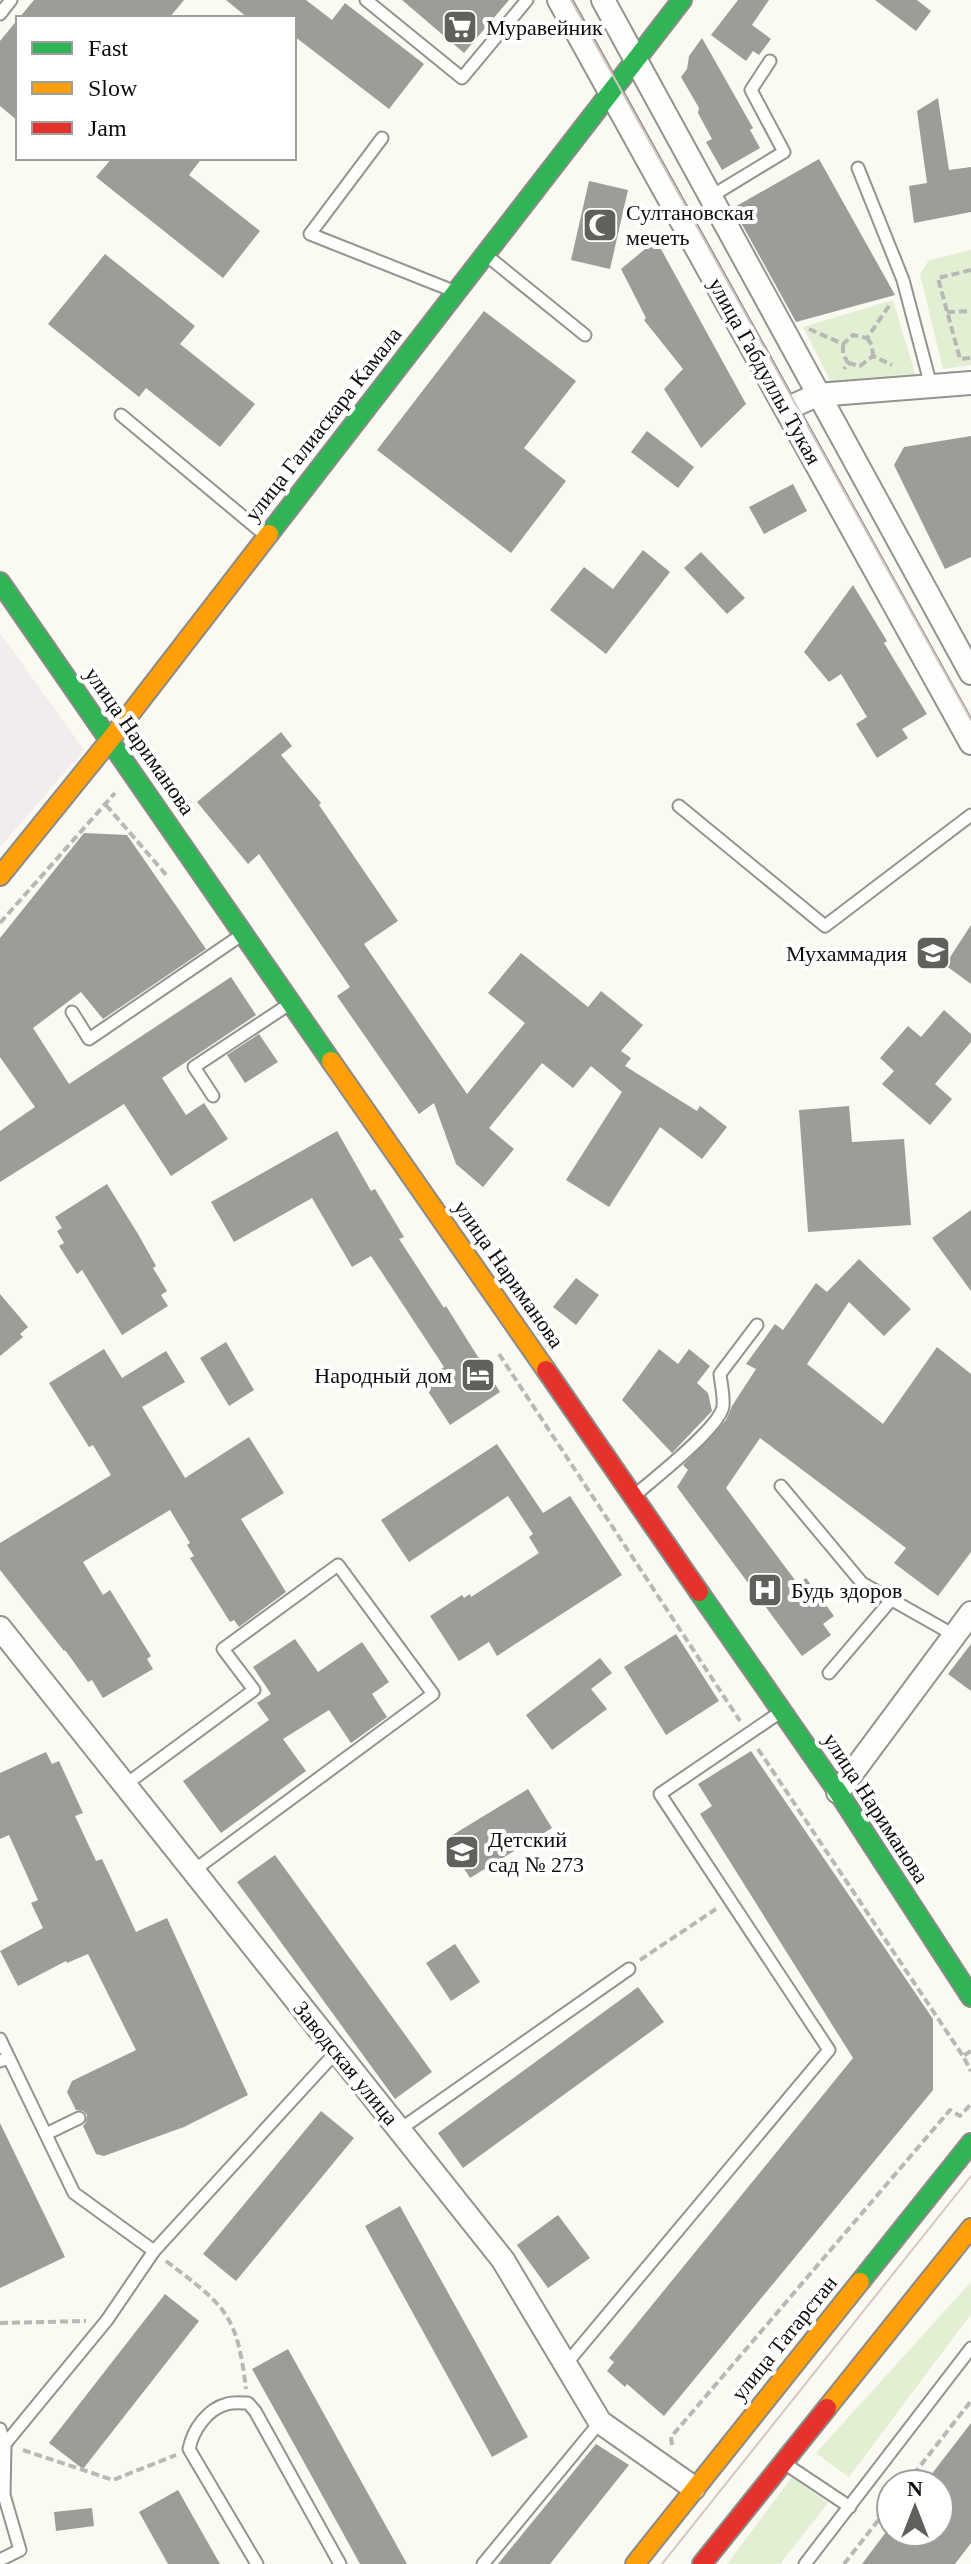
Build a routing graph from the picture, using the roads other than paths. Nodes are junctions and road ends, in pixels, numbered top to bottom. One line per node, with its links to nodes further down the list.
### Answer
1 (11, 0): 7 (lane)
2 (366, 0): 3 (lane)
3 (527, 0)
4 (559, 0): 10 (street, улица Габдуллы Тукая)
5 (603, 0): 8 (street, улица Габдуллы Тукая)
6 (682, 0): 8 (main road, улица Галиаскара Камала)
7 (0, 14)
8 (637, 59): 10 (main road, улица Галиаскара Камала); 13 (street, улица Габдуллы Тукая)
9 (770, 61): 13 (lane)
10 (611, 92): 14 (main road, улица Галиаскара Камала); 20 (street, улица Габдуллы Тукая)
11 (382, 138): 15 (lane)
12 (858, 168): 18 (lane)
13 (710, 197): 19 (street, улица Габдуллы Тукая)
14 (485, 254): 15 (main road, улица Галиаскара Камала); 16 (lane)
15 (456, 292): 22 (main road, улица Галиаскара Камала)
16 (585, 335)
17 (971, 383): 18 (street)
18 (931, 386): 19 (street)
19 (817, 395): 20 (street); 24 (street, улица Габдуллы Тукая)
20 (786, 409): 26 (street, улица Габдуллы Тукая)
21 (121, 415): 22 (lane)
22 (267, 537): 25 (main road, улица Галиаскара Камала)
23 (0, 582): 25 (main road, улица Нариманова)
24 (971, 673)
25 (110, 740): 29 (main road, улица Галиаскара Камала); 30 (main road, улица Нариманова)
26 (971, 743)
27 (679, 806): 28 (lane)
28 (971, 815)
29 (0, 876)
30 (244, 933): 31 (main road, улица Нариманова); 32 (lane)
31 (292, 1002): 33 (lane); 36 (main road, улица Нариманова)
32 (72, 1012)
33 (213, 1096)
34 (757, 1325): 36 (lane)
35 (781, 1486): 37 (lane)
36 (633, 1496): 42 (main road, улица Нариманова)
37 (892, 1599): 40 (lane); 41 (lane)
38 (971, 1613): 40 (street)
39 (0, 1628): 43 (street, Заводская улица)
40 (954, 1635): 44 (street)
41 (829, 1673)
42 (782, 1711): 44 (main road, улица Нариманова); 58 (lane)
43 (125, 1785): 45 (street, Заводская улица); 45 (lane)
44 (838, 1792): 47 (main road, улица Нариманова)
45 (193, 1871): 49 (street, Заводская улица)
46 (629, 1969): 52 (lane)
47 (971, 1997)
48 (0, 2039): 50 (lane)
49 (337, 2051): 52 (street, Заводская улица); 56 (lane)
50 (4, 2060): 53 (lane)
51 (79, 2118): 53 (lane)
52 (399, 2130): 58 (street, Заводская улица)
53 (46, 2134): 56 (lane)
54 (971, 2143): 63 (main road, улица Татарстан)
55 (971, 2228): 62 (main road)
56 (154, 2251): 61 (lane)
57 (971, 2348): 64 (lane)
58 (566, 2364): 59 (street, Заводская улица)
59 (600, 2422): 63 (street, Заводская улица); 68 (lane)
60 (0, 2429): 61 (lane)
61 (5, 2444): 65 (lane)
62 (783, 2463): 64 (lane); 70 (main road)
63 (694, 2488): 69 (main road, улица Татарстан)
64 (850, 2507): 71 (lane)
65 (0, 2560)
66 (257, 2564): 67 (lane)
67 (340, 2564)
68 (483, 2564)
69 (635, 2564)
70 (702, 2564)
71 (805, 2564)

